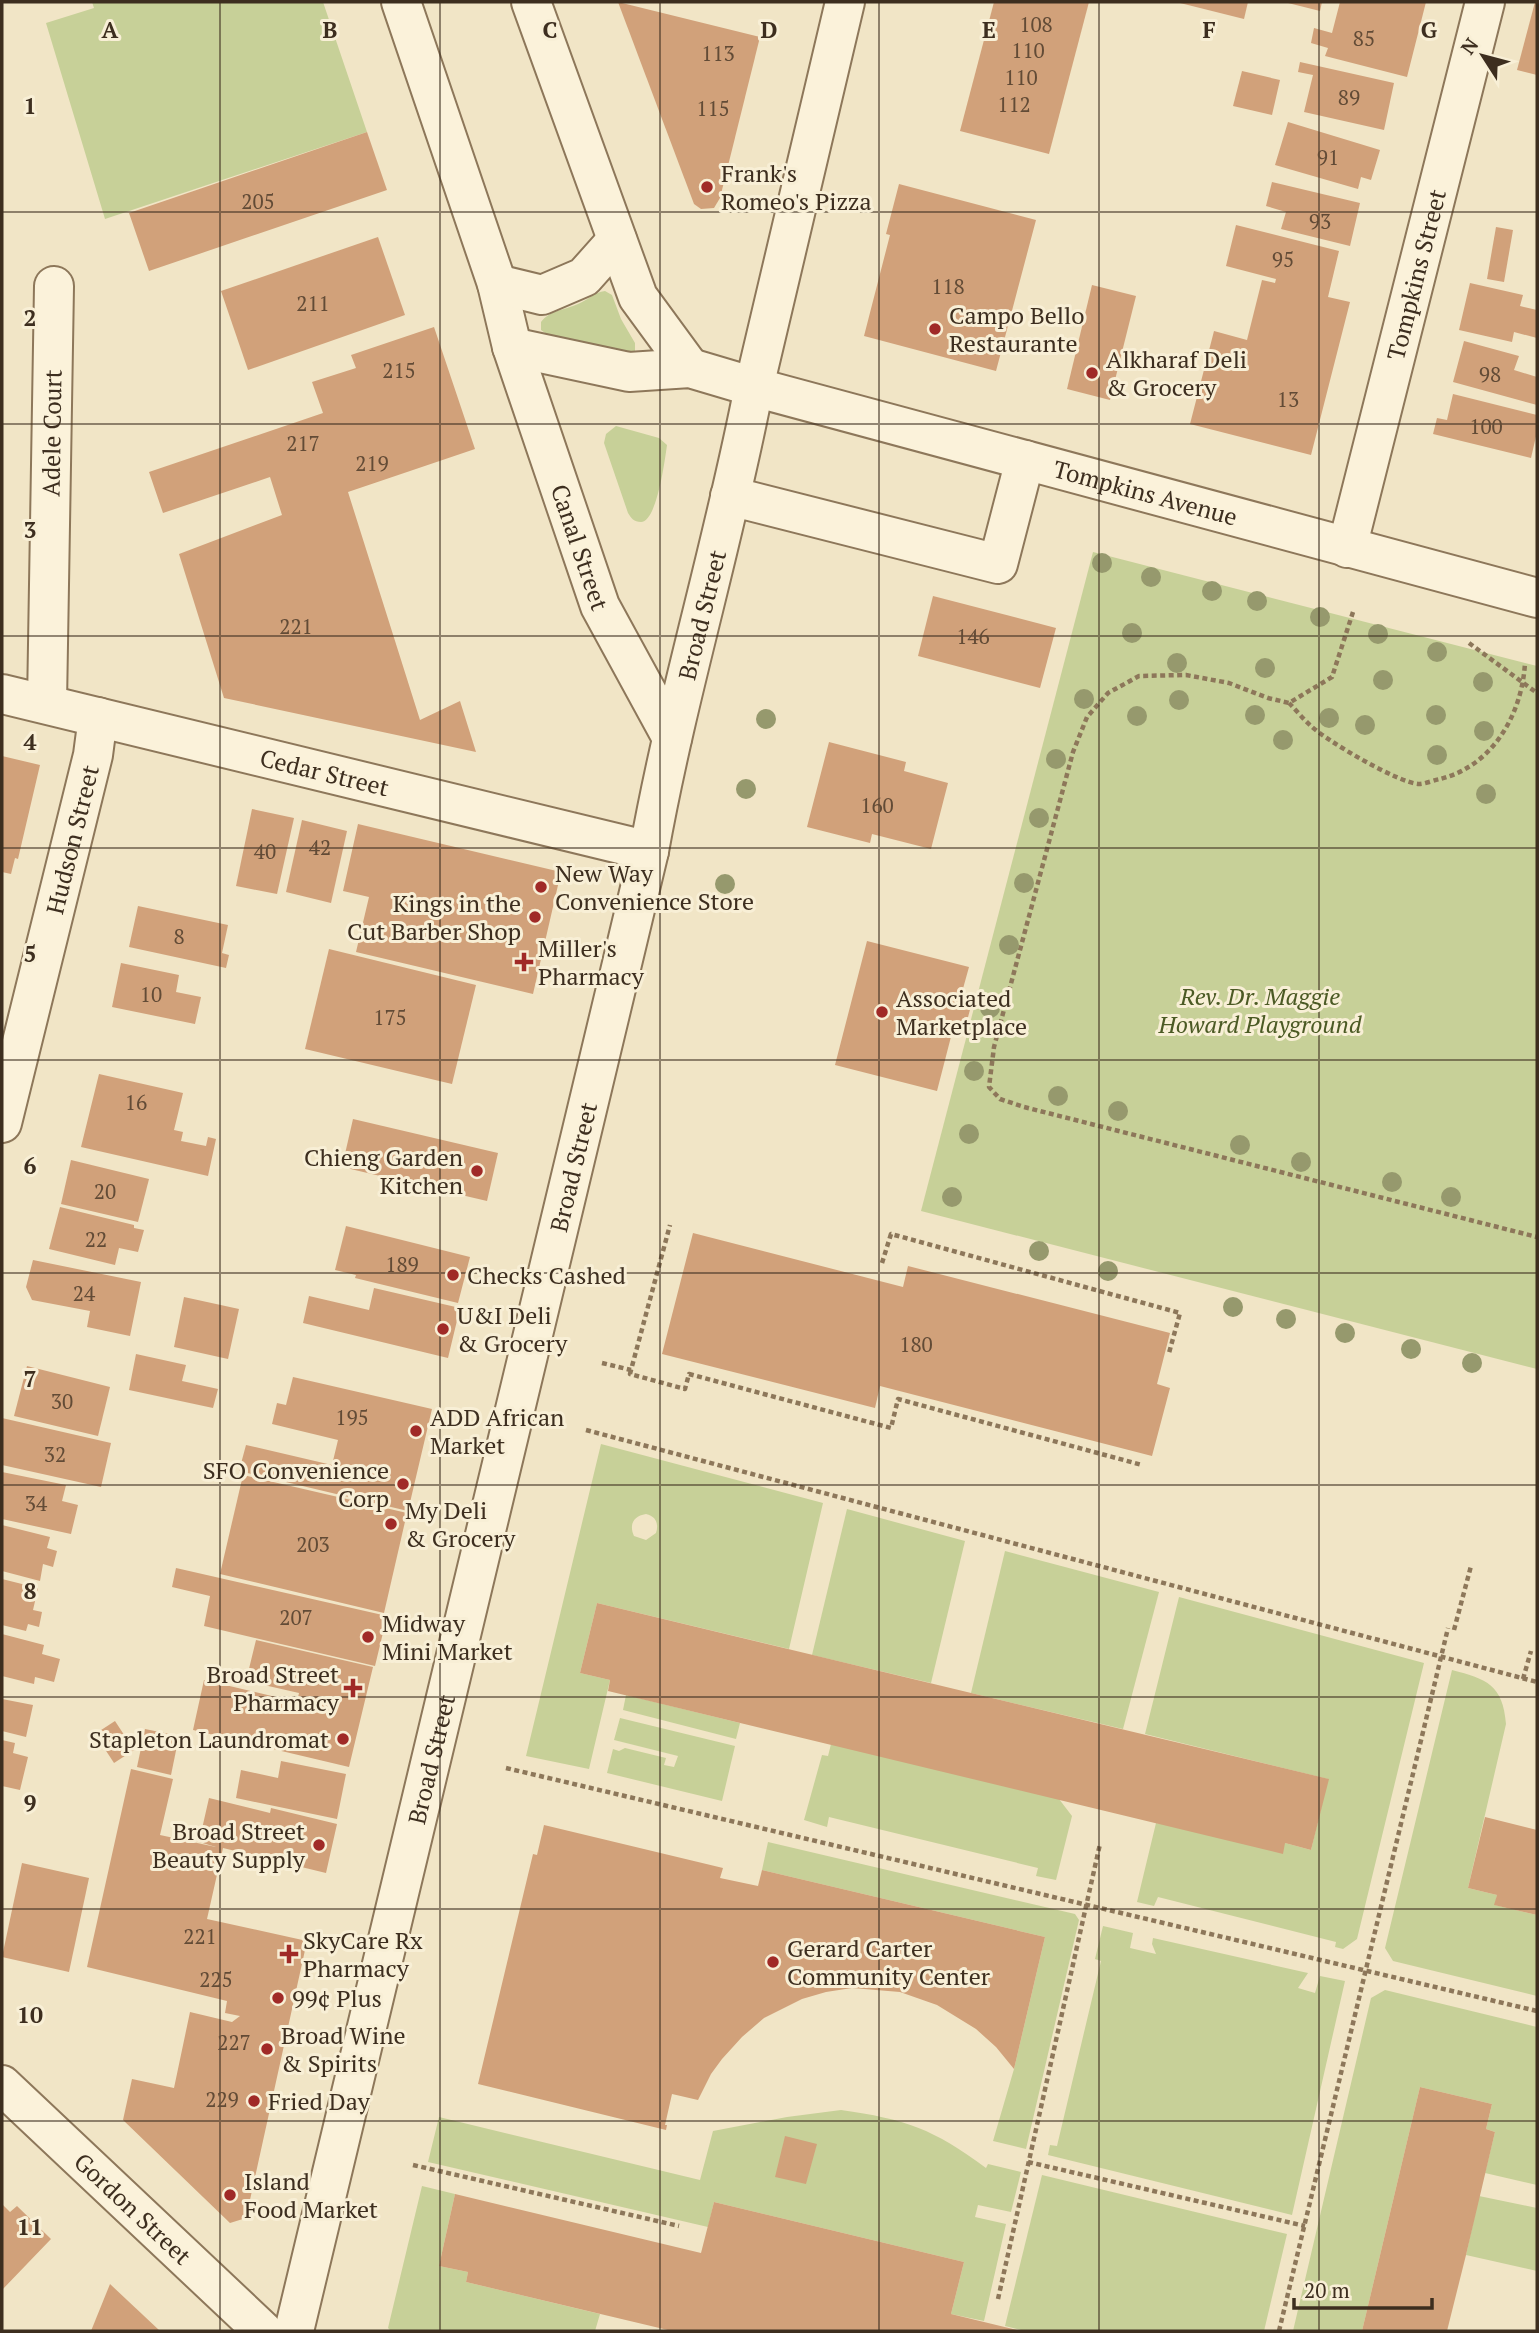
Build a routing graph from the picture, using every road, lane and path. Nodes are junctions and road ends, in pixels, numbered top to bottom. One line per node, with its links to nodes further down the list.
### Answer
1 (401, 2): 6 (street, Canal Street)
2 (531, 2): 5 (street)
3 (845, 2): 10 (street, Broad Street)
4 (1485, 2): 13 (street, Tompkins Street)
5 (617, 240): 6 (street); 9 (street)
6 (497, 284): 8 (street, Canal Street)
7 (54, 286): 22 (street, Adele Court)
8 (512, 347): 9 (street); 24 (street, Canal Street)
9 (690, 368): 10 (street)
10 (754, 387): 11 (street, Tompkins Avenue); 12 (street, Broad Street)
11 (1025, 460): 12 (street); 13 (street, Tompkins Avenue)
12 (730, 496): 24 (street, Broad Street)
13 (1347, 548): 14 (street, Tompkins Avenue)
14 (1537, 598)
15 (1353, 612): 21 (path)
16 (1469, 643): 18 (path)
17 (1525, 663): 18 (path)
18 (1524, 683): 19 (path); 21 (path)
19 (1537, 693)
20 (2, 694): 22 (street, Cedar Street)
21 (1289, 703): 28 (path)
22 (47, 704): 23 (street, Cedar Street)
23 (98, 717): 25 (street, Cedar Street); 26 (street, Hudson Street)
24 (672, 738): 25 (street, Broad Street)
25 (649, 851): 52 (street, Broad Street)
26 (2, 1123)
27 (670, 1225): 32 (path)
28 (1537, 1237)
29 (882, 1263): 30 (path)
30 (1168, 1353)
31 (602, 1363): 32 (path)
32 (631, 1370): 34 (path)
33 (586, 1430): 37 (path)
34 (1142, 1465)
35 (1471, 1566): 37 (path)
36 (1531, 1651): 38 (path)
37 (1441, 1657): 38 (path); 43 (path)
38 (1523, 1679): 39 (path)
39 (1537, 1682)
40 (506, 1768): 42 (path)
41 (1100, 1844): 42 (path)
42 (1087, 1905): 43 (path); 46 (path)
43 (1366, 1970): 44 (path); 49 (path)
44 (1537, 2011)
45 (2, 2085): 51 (street, Gordon Street)
46 (1028, 2162): 49 (path); 50 (path)
47 (413, 2165): 48 (path)
48 (678, 2226)
49 (1305, 2226): 53 (path)
50 (998, 2299)
51 (264, 2331)
52 (294, 2331)
53 (1279, 2331)

